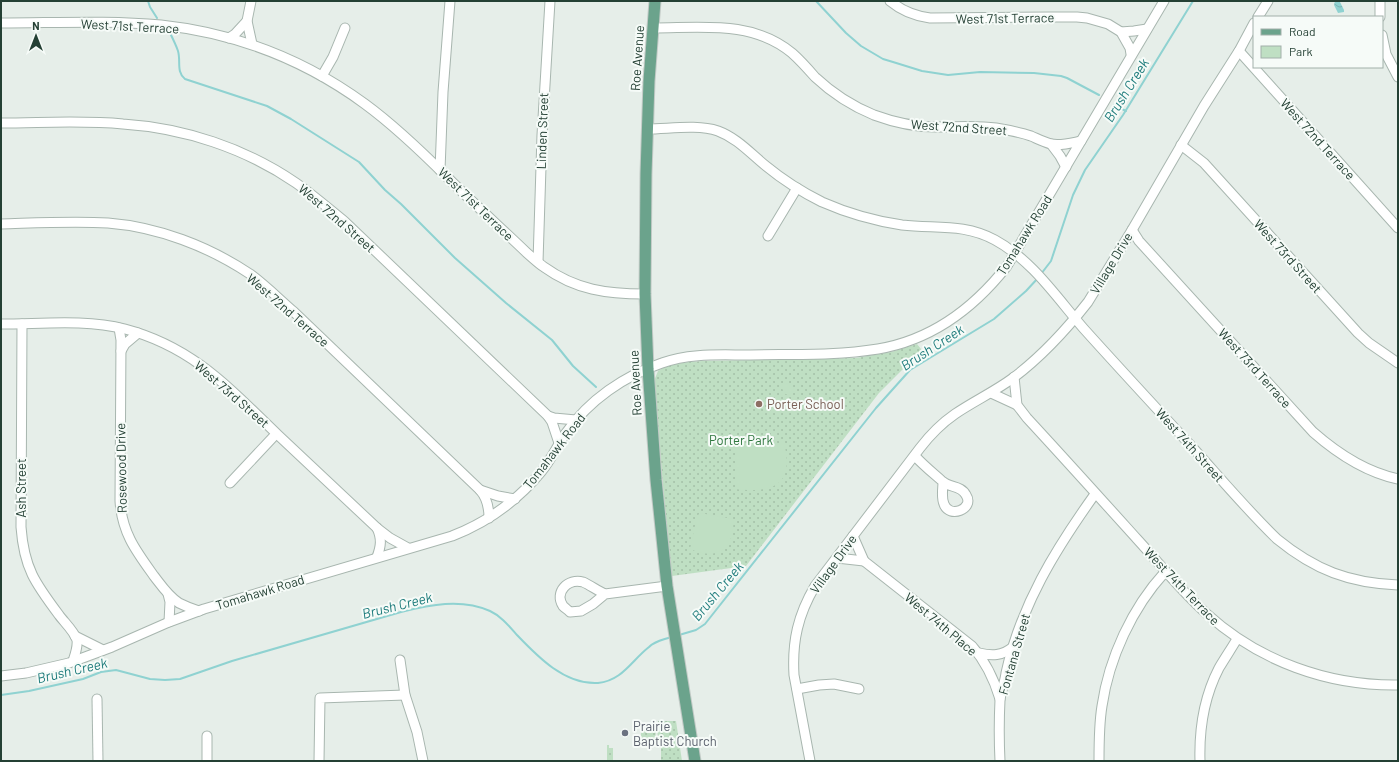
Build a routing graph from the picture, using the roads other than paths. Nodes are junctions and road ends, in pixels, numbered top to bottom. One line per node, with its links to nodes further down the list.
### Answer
1 (252, 1): 11 (street)
2 (450, 1): 33 (street)
3 (550, 1): 40 (street, Linden Street)
4 (655, 1): 15 (main road, Roe Avenue)
5 (890, 1): 17 (street, West 71st Terrace)
6 (1164, 1): 16 (street, Tomahawk Road)
7 (1268, 1): 9 (street)
8 (1380, 1): 10 (street)
9 (1259, 16)
10 (1380, 16)
11 (247, 21): 18 (street); 20 (street)
12 (1, 23): 18 (street, West 71st Terrace)
13 (1253, 25): 21 (street, Village Drive)
14 (345, 28): 25 (street)
15 (653, 28): 28 (main road, Roe Avenue); 30 (street, West 72nd Street)
16 (1147, 29): 17 (street); 22 (street, Tomahawk Road)
17 (1121, 32): 22 (street)
18 (229, 38): 20 (street, West 71st Terrace)
19 (1383, 40): 26 (street)
20 (252, 44): 25 (street, West 71st Terrace)
21 (1239, 51): 23 (street, West 72nd Terrace); 31 (street, Village Drive)
22 (1131, 54): 29 (street, Tomahawk Road)
23 (1253, 67)
24 (1254, 68): 36 (street, West 72nd Terrace)
25 (322, 76): 33 (street, West 71st Terrace)
26 (1398, 77)
27 (1, 123): 53 (street, West 72nd Street)
28 (647, 129): 34 (street); 41 (main road, Roe Avenue)
29 (1081, 141): 30 (street, West 72nd Street); 32 (street, Tomahawk Road)
30 (1051, 144): 32 (street)
31 (1181, 145): 37 (street, Village Drive); 48 (street, West 73rd Street)
32 (1066, 167): 39 (street, Tomahawk Road)
33 (440, 170): 40 (street, West 71st Terrace)
34 (797, 188): 38 (street); 39 (street)
35 (1, 224): 61 (street, West 72nd Terrace)
36 (1398, 228)
37 (1132, 230): 42 (street, Village Drive); 58 (street, West 73rd Terrace)
38 (768, 236)
39 (1014, 253): 42 (street, West 74th Street); 49 (street, Tomahawk Road)
40 (538, 262): 41 (street, West 71st Terrace)
41 (645, 294): 49 (main road, Roe Avenue)
42 (1076, 318): 50 (street, Village Drive); 72 (street, West 74th Street)
43 (1, 324): 44 (street, West 73rd Street)
44 (22, 324): 45 (street, West 73rd Street); 78 (street, Ash Street)
45 (119, 328): 46 (street, West 73rd Street); 47 (street, Rosewood Drive)
46 (138, 333): 47 (street); 55 (street, West 73rd Street)
47 (121, 351): 74 (street, Rosewood Drive)
48 (1398, 362)
49 (648, 369): 54 (street, Tomahawk Road); 73 (main road, Roe Avenue)
50 (1014, 377): 51 (street, Village Drive); 52 (street)
51 (991, 393): 52 (street); 57 (street, Village Drive)
52 (1017, 404): 62 (street, West 74th Terrace)
53 (548, 416): 54 (street); 56 (street, West 72nd Street)
54 (576, 420): 56 (street, Tomahawk Road)
55 (276, 434): 60 (street, West 73rd Street); 65 (street, West 73rd Street)
56 (559, 444): 63 (street, Tomahawk Road)
57 (915, 456): 59 (street); 66 (street, Village Drive)
58 (1398, 479)
59 (943, 482)
60 (230, 483)
61 (480, 490): 63 (street, West 72nd Terrace); 64 (street, West 72nd Terrace)
62 (1095, 494): 71 (street, West 74th Terrace); 80 (street, Fontana Street)
63 (515, 499): 64 (street, Tomahawk Road)
64 (489, 518): 67 (street, Tomahawk Road)
65 (377, 528): 67 (street, West 73rd Street); 68 (street)
66 (853, 536): 69 (street, Village Drive); 70 (street, West 74th Place)
67 (408, 548): 68 (street, Tomahawk Road)
68 (377, 557): 76 (street, Tomahawk Road)
69 (837, 558): 70 (street); 87 (street, Village Drive)
70 (864, 561): 82 (street, West 74th Place)
71 (1165, 572): 79 (street, West 74th Terrace); 100 (street)
72 (1398, 585)
73 (667, 586): 75 (street); 97 (main road, Roe Avenue)
74 (168, 594): 76 (street, Rosewood Drive); 77 (street)
75 (605, 594): 75 (street)
76 (199, 611): 77 (street, Tomahawk Road)
77 (169, 622): 81 (street, Tomahawk Road)
78 (75, 636): 81 (street, Ash Street); 84 (street)
79 (1237, 639): 86 (street, West 74th Terrace); 101 (street)
80 (1013, 647): 82 (street); 91 (street, Fontana Street)
81 (103, 650): 84 (street, Tomahawk Road)
82 (979, 653): 91 (street, West 74th Place)
83 (400, 660): 89 (street)
84 (73, 661): 85 (street, Tomahawk Road)
85 (1, 676)
86 (1398, 685)
87 (797, 689): 88 (street); 98 (street, Village Drive)
88 (859, 689)
89 (405, 695): 95 (street); 96 (street)
90 (97, 699): 93 (street)
91 (1000, 700): 99 (street, Fontana Street)
92 (207, 736): 94 (street)
93 (98, 761)
94 (207, 761)
95 (319, 761)
96 (423, 761)
97 (695, 761)
98 (810, 761)
99 (1000, 761)
100 (1099, 761)
101 (1200, 761)

